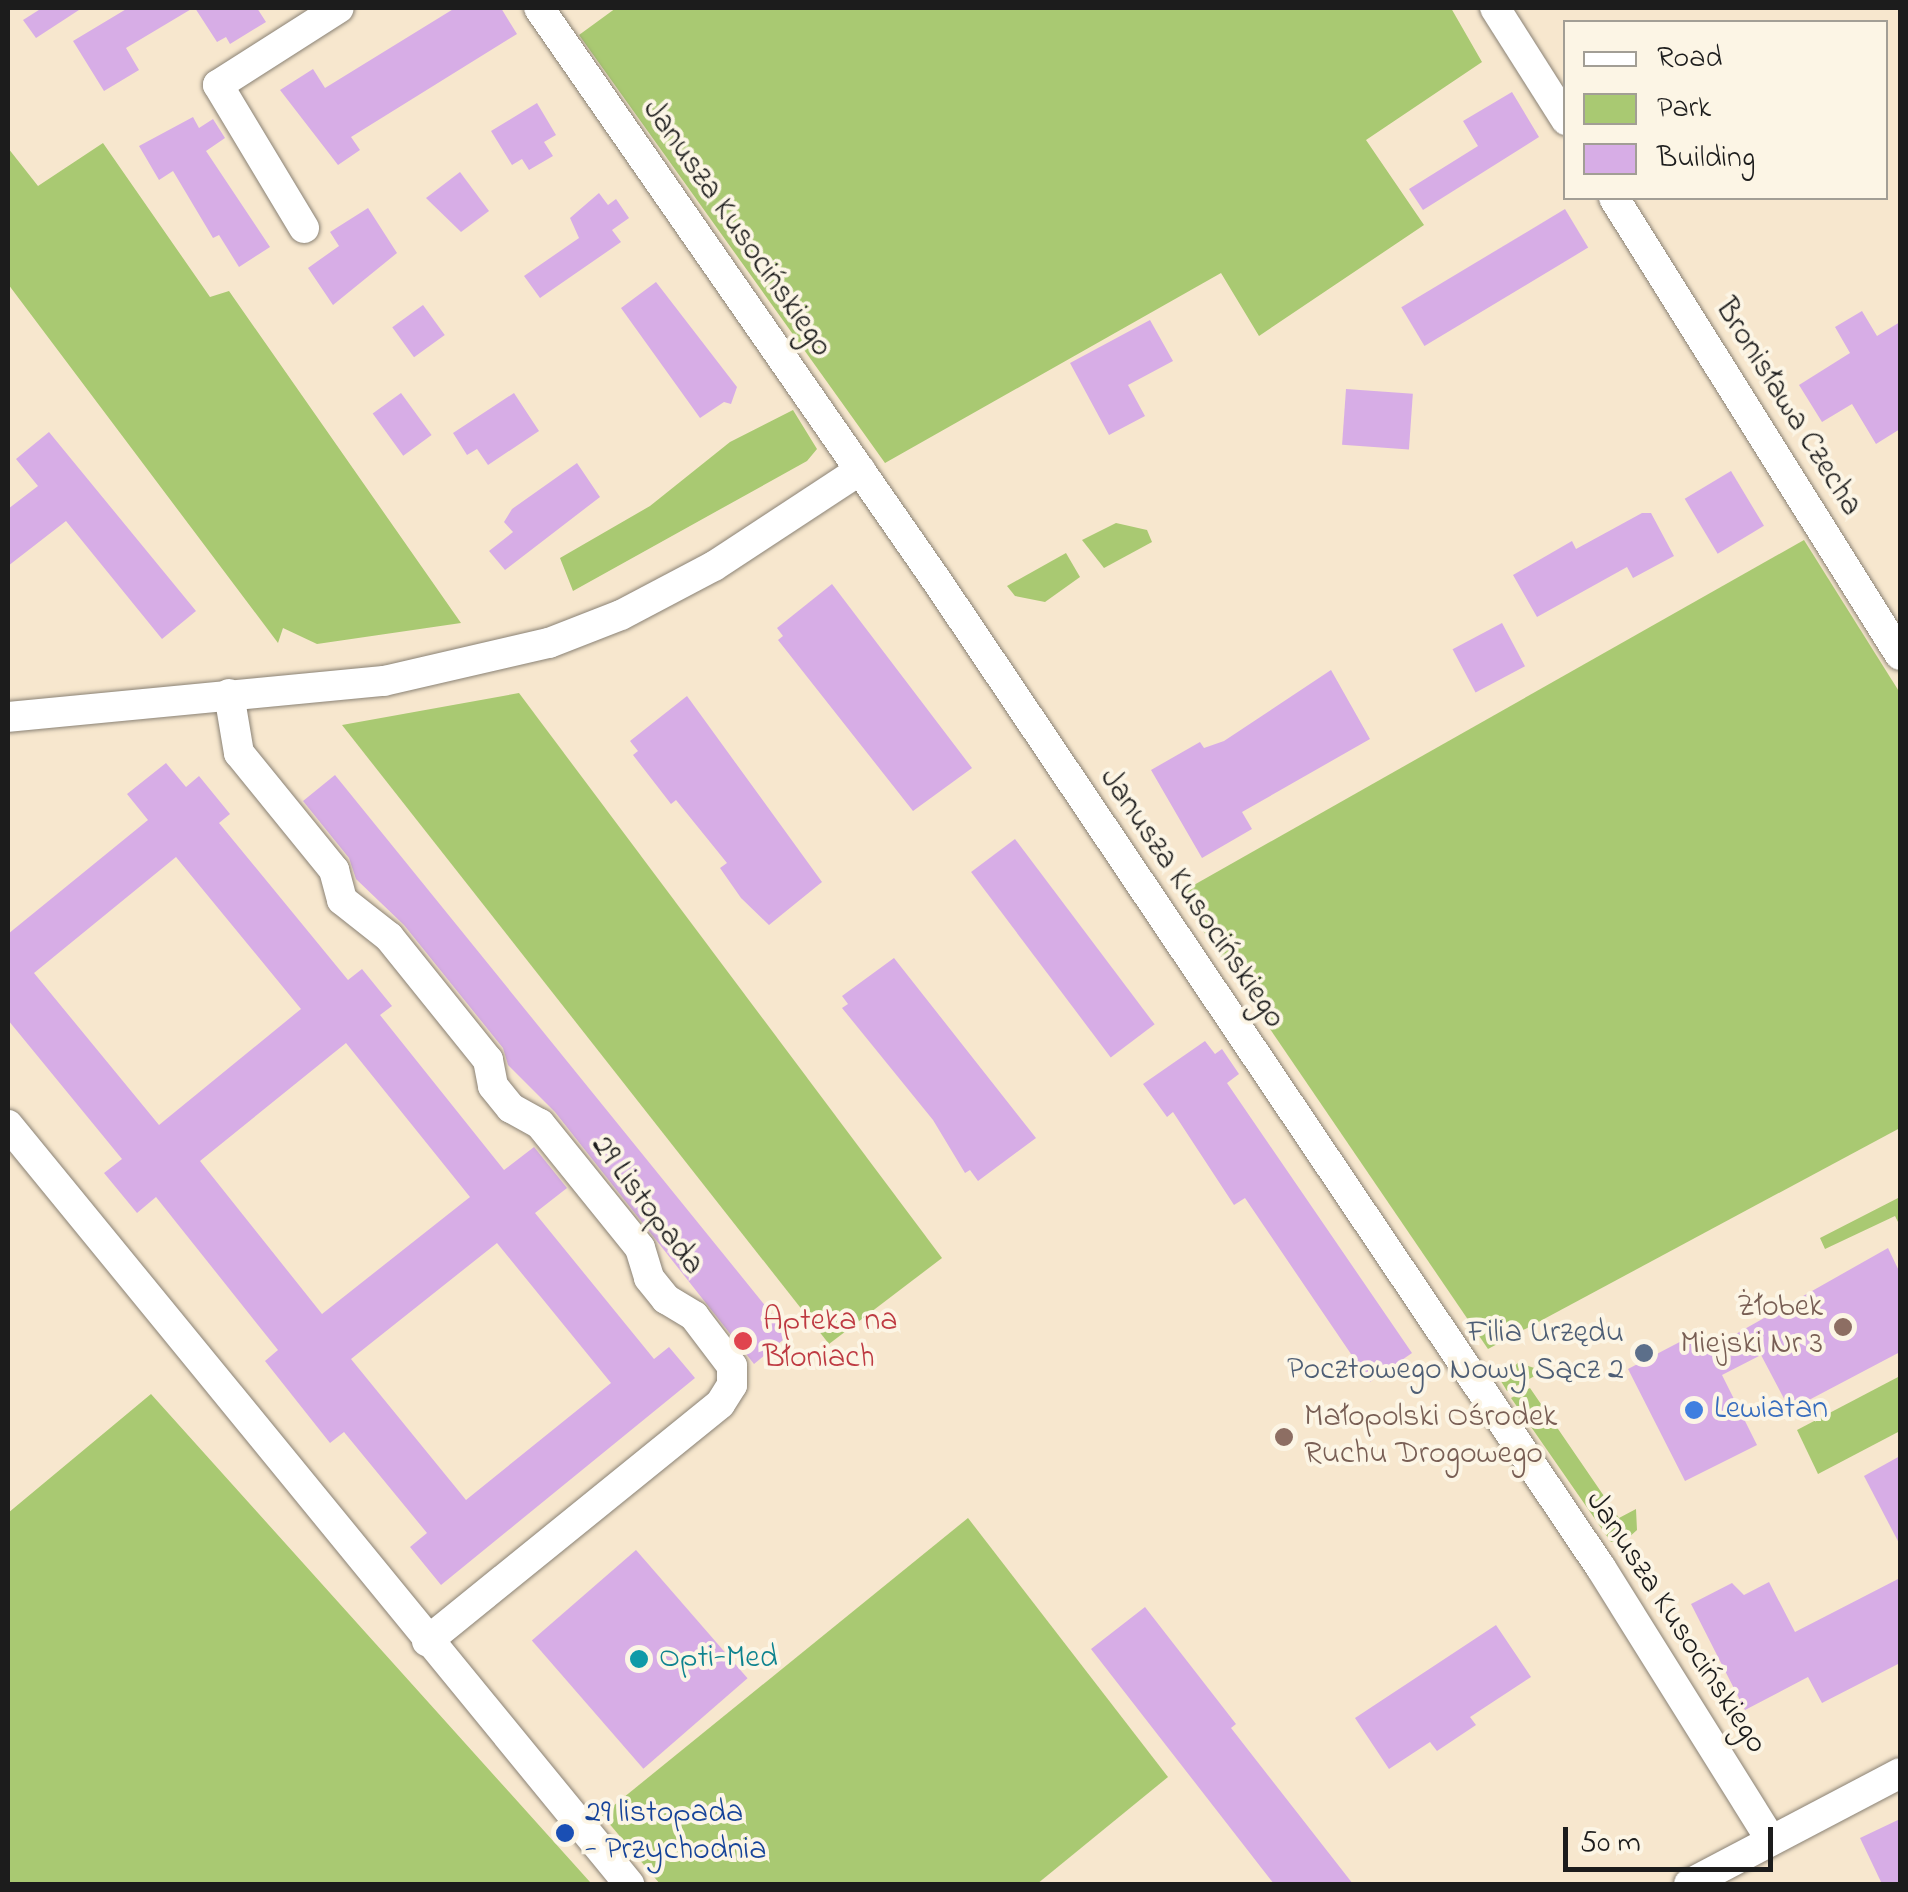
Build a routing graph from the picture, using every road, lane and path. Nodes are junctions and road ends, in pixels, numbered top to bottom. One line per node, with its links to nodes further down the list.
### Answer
1 (340, 8): 6 (street)
2 (539, 8): 7 (street, Janusza Kusocińskiego)
3 (1495, 8): 4 (street)
4 (1563, 115)
5 (1615, 200): 8 (street, Bronisława Czecha)
6 (304, 228)
7 (860, 470): 9 (street); 14 (street, Janusza Kusocińskiego)
8 (1900, 656)
9 (229, 694): 10 (street); 12 (street, 29 Listopada)
10 (8, 718)
11 (8, 1124): 12 (street)
12 (427, 1641): 15 (street)
13 (1900, 1772): 14 (street)
14 (1771, 1840): 16 (street)
15 (629, 1884)
16 (1689, 1884)

